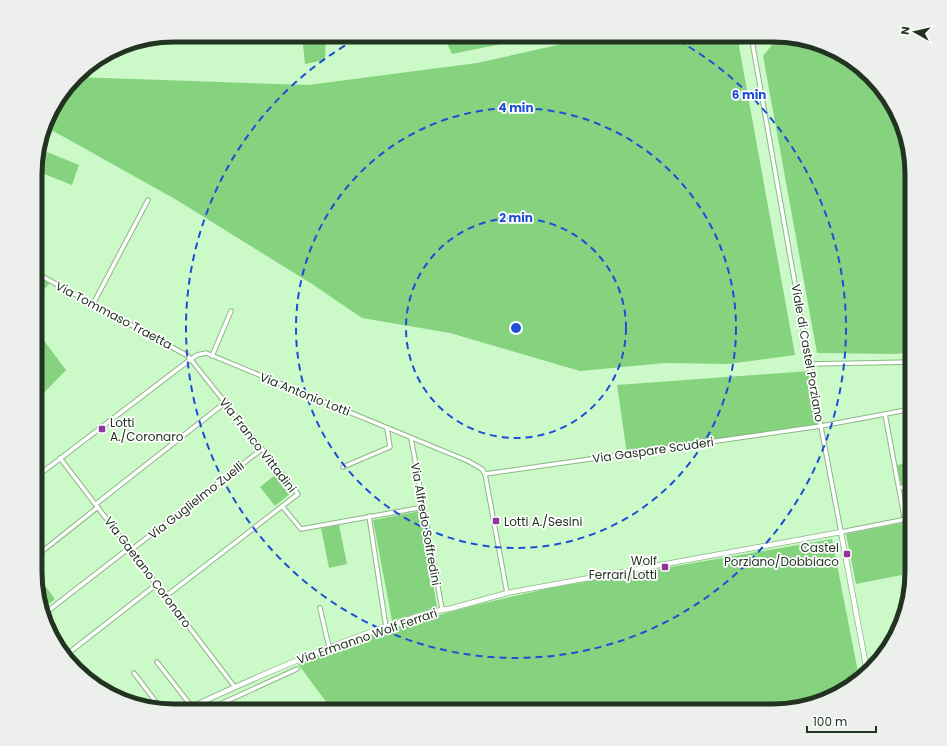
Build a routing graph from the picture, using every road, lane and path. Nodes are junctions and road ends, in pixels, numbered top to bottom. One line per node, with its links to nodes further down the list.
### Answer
1 (752, 42): 9 (street, Viale di Castel Porziano)
2 (148, 200): 4 (street)
3 (42, 277): 4 (street, Via Tommaso Traetta)
4 (93, 304): 7 (street, Via Tommaso Traetta)
5 (231, 311): 6 (street)
6 (212, 356): 7 (street, Via Antonio Lotti); 14 (street, Via Antonio Lotti)
7 (191, 359): 10 (street, Via Franco Vittadini); 17 (street, Via Antonio Lotti)
8 (905, 362): 9 (street)
9 (810, 364): 13 (street, Viale di Castel Porziano)
10 (226, 402): 16 (street, Via Franco Vittadini); 23 (street)
11 (905, 410): 12 (street, Via Gaspare Scuderi)
12 (885, 414): 13 (street, Via Gaspare Scuderi); 22 (street)
13 (821, 426): 20 (street, Via Gaspare Scuderi); 29 (street, Viale di Castel Porziano)
14 (386, 428): 15 (street, Via Antonio Lotti); 18 (street)
15 (411, 438): 20 (street, Via Antonio Lotti); 25 (street, Via Alfredo Soffredini)
16 (262, 449): 24 (street, Via Franco Vittadini); 30 (street, Via Guglielmo Zuelli)
17 (60, 458): 19 (street, Via Antonio Lotti); 23 (street, Via Gaetano Coronaro)
18 (343, 467)
19 (42, 472)
20 (485, 474): 33 (street)
21 (905, 487): 22 (street)
22 (898, 488): 27 (street)
23 (97, 506): 30 (street, Via Gaetano Coronaro); 31 (street)
24 (282, 506): 26 (street); 34 (street, Via Franco Vittadini)
25 (424, 507): 26 (street); 36 (street, Via Alfredo Soffredini)
26 (369, 516): 38 (street)
27 (904, 519): 28 (street); 29 (street)
28 (905, 524)
29 (841, 532): 33 (street, Via Ermanno Wolf Ferrari); 42 (street, Viale di Castel Porziano)
30 (130, 549): 32 (street, Via Gaetano Coronaro); 37 (street, Via Guglielmo Zuelli)
31 (42, 551)
32 (157, 584): 34 (street, Via Gaetano Coronaro); 40 (street)
33 (507, 593): 36 (street, Via Ermanno Wolf Ferrari)
34 (166, 596): 45 (street, Via Gaetano Coronaro)
35 (320, 608): 39 (street)
36 (442, 610): 38 (street, Via Ermanno Wolf Ferrari)
37 (48, 611)
38 (386, 627): 39 (street, Via Ermanno Wolf Ferrari)
39 (329, 647): 45 (street, Via Ermanno Wolf Ferrari)
40 (69, 652)
41 (157, 662): 47 (street)
42 (865, 666)
43 (297, 669): 49 (street, Via Ermanno Wolf Ferrari)
44 (134, 673): 46 (street)
45 (234, 686): 48 (street, Via Ermanno Wolf Ferrari)
46 (156, 702)
47 (190, 704)
48 (196, 704)
49 (220, 704)

